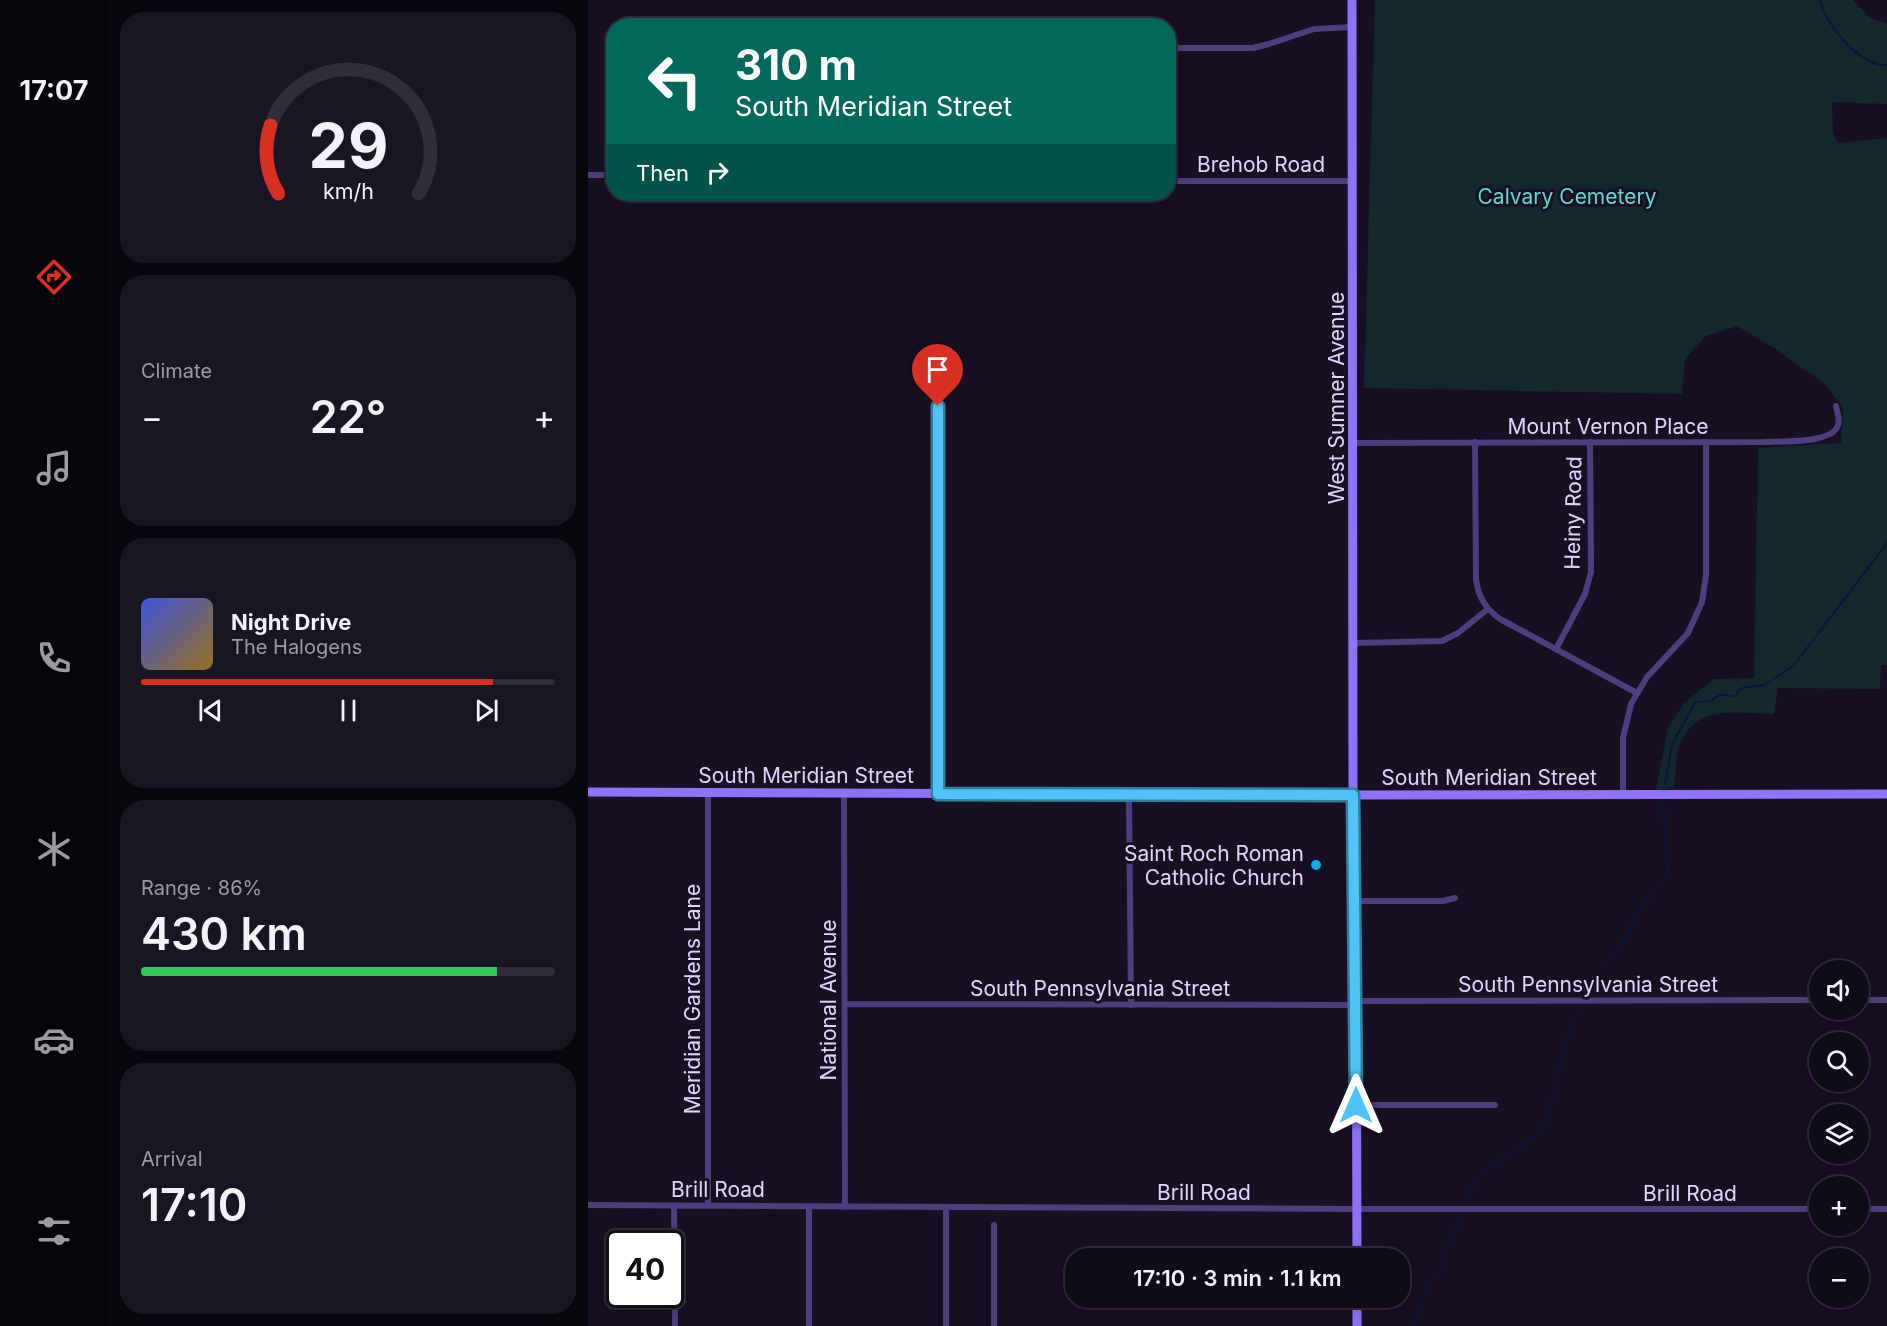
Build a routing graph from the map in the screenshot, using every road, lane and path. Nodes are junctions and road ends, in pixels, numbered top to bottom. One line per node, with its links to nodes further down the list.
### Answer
1 (1352, 0): 2 (main road, West Sumner Avenue)
2 (1353, 27): 3 (street); 7 (main road, West Sumner Avenue)
3 (1176, 48)
4 (588, 175): 5 (street)
5 (606, 176)
6 (1176, 181): 7 (street, Brehob Road)
7 (1353, 182): 13 (main road, West Sumner Avenue)
8 (938, 389): 21 (street)
9 (1836, 406): 12 (street, Mount Vernon Place)
10 (1475, 442): 11 (street, Mount Vernon Place); 13 (street, Mount Vernon Place); 14 (street)
11 (1590, 442): 12 (street, Mount Vernon Place); 16 (street, Heiny Road)
12 (1706, 442): 17 (street)
13 (1354, 443): 15 (main road, West Sumner Avenue)
14 (1488, 609): 15 (street); 16 (street)
15 (1355, 643): 24 (main road, West Sumner Avenue)
16 (1556, 649): 17 (street)
17 (1636, 693): 25 (street)
18 (588, 792): 19 (main road, South Meridian Street)
19 (708, 792): 20 (main road, South Meridian Street); 38 (street, Meridian Gardens Lane)
20 (844, 793): 21 (main road, South Meridian Street); 32 (street, National Avenue)
21 (938, 794): 22 (main road, South Meridian Street)
22 (1129, 794): 24 (main road, South Meridian Street); 33 (street)
23 (1887, 794): 25 (main road, South Meridian Street)
24 (1353, 795): 25 (main road, South Meridian Street); 27 (main road, West Sumner Avenue)
25 (1623, 795)
26 (1455, 898): 27 (street)
27 (1356, 901): 31 (main road, West Sumner Avenue)
28 (1809, 1000): 31 (street, South Pennsylvania Street)
29 (1869, 1000): 30 (street)
30 (1887, 1000)
31 (1356, 1003): 33 (street, South Pennsylvania Street); 34 (main road, West Sumner Avenue)
32 (845, 1004): 33 (street, South Pennsylvania Street); 40 (street, National Avenue)
33 (1131, 1005)
34 (1356, 1105): 35 (street); 42 (main road, West Sumner Avenue)
35 (1495, 1105)
36 (588, 1205): 37 (street, Brill Road)
37 (674, 1206): 38 (street, Brill Road); 49 (street)
38 (708, 1206): 39 (street, Brill Road)
39 (809, 1206): 40 (street, Brill Road); 50 (street)
40 (845, 1207): 41 (street, Brill Road)
41 (946, 1208): 42 (street, Brill Road); 51 (street)
42 (1356, 1209): 43 (street, Brill Road); 47 (main road, West Sumner Avenue)
43 (1809, 1209)
44 (1869, 1209): 45 (street)
45 (1887, 1209)
46 (994, 1225): 52 (street)
47 (1357, 1248)
48 (1357, 1308): 53 (main road)
49 (675, 1326)
50 (809, 1326)
51 (946, 1326)
52 (994, 1326)
53 (1357, 1326)

